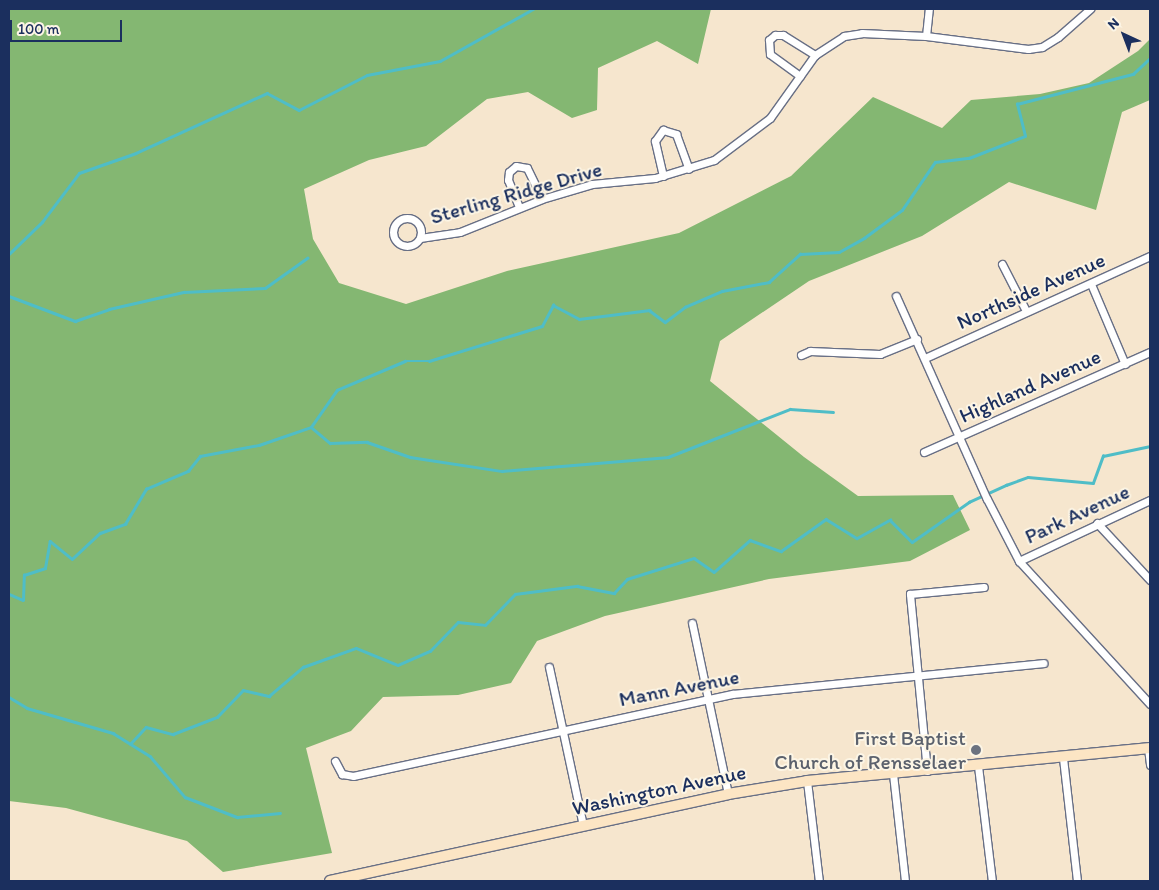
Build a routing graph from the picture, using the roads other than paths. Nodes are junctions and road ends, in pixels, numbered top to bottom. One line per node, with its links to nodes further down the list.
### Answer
1 (929, 9): 3 (street)
2 (1090, 9): 3 (street, Sterling Ridge Drive)
3 (926, 36): 4 (street, Sterling Ridge Drive)
4 (815, 54): 5 (street, Sterling Ridge Drive); 5 (street)
5 (800, 76): 6 (street, Sterling Ridge Drive)
6 (688, 169): 7 (street, Sterling Ridge Drive); 7 (street)
7 (663, 176): 8 (street, Sterling Ridge Drive)
8 (542, 199): 9 (street, Sterling Ridge Drive); 9 (street)
9 (519, 207): 10 (street, Sterling Ridge Drive)
10 (420, 238): 10 (street, Sterling Ridge Drive)
11 (1150, 256): 13 (street, Northside Avenue)
12 (1002, 264): 15 (street)
13 (1091, 284): 15 (street, Northside Avenue); 20 (street)
14 (896, 296): 16 (street)
15 (1026, 311): 19 (street, Northside Avenue)
16 (916, 339): 18 (street); 19 (street)
17 (1150, 352): 20 (street, Highland Avenue)
18 (801, 355)
19 (925, 358): 21 (street)
20 (1125, 364): 21 (street, Highland Avenue)
21 (961, 436): 22 (street, Highland Avenue); 25 (street)
22 (924, 452)
23 (1150, 500): 24 (street, Park Avenue)
24 (1097, 523): 25 (street, Park Avenue); 26 (street)
25 (1020, 561): 33 (street)
26 (1150, 580)
27 (984, 586): 31 (street)
28 (692, 623): 32 (street)
29 (1042, 662): 31 (street, Mann Avenue)
30 (549, 667): 34 (street)
31 (919, 675): 32 (street, Mann Avenue); 40 (street)
32 (707, 699): 34 (street, Mann Avenue); 43 (street)
33 (1150, 704)
34 (562, 730): 37 (street, Mann Avenue); 44 (street)
35 (1149, 748): 36 (street, Washington Avenue); 38 (street)
36 (1064, 758): 39 (street, Washington Avenue); 49 (street)
37 (335, 761)
38 (1150, 765)
39 (978, 766): 40 (street, Washington Avenue); 48 (street)
40 (927, 771): 41 (street, Washington Avenue)
41 (893, 774): 42 (street, Washington Avenue); 47 (street)
42 (807, 781): 43 (street, Washington Avenue); 46 (street)
43 (728, 794): 44 (street, Washington Avenue)
44 (582, 825): 45 (street, Washington Avenue)
45 (330, 881)
46 (819, 881)
47 (905, 881)
48 (992, 881)
49 (1077, 881)

